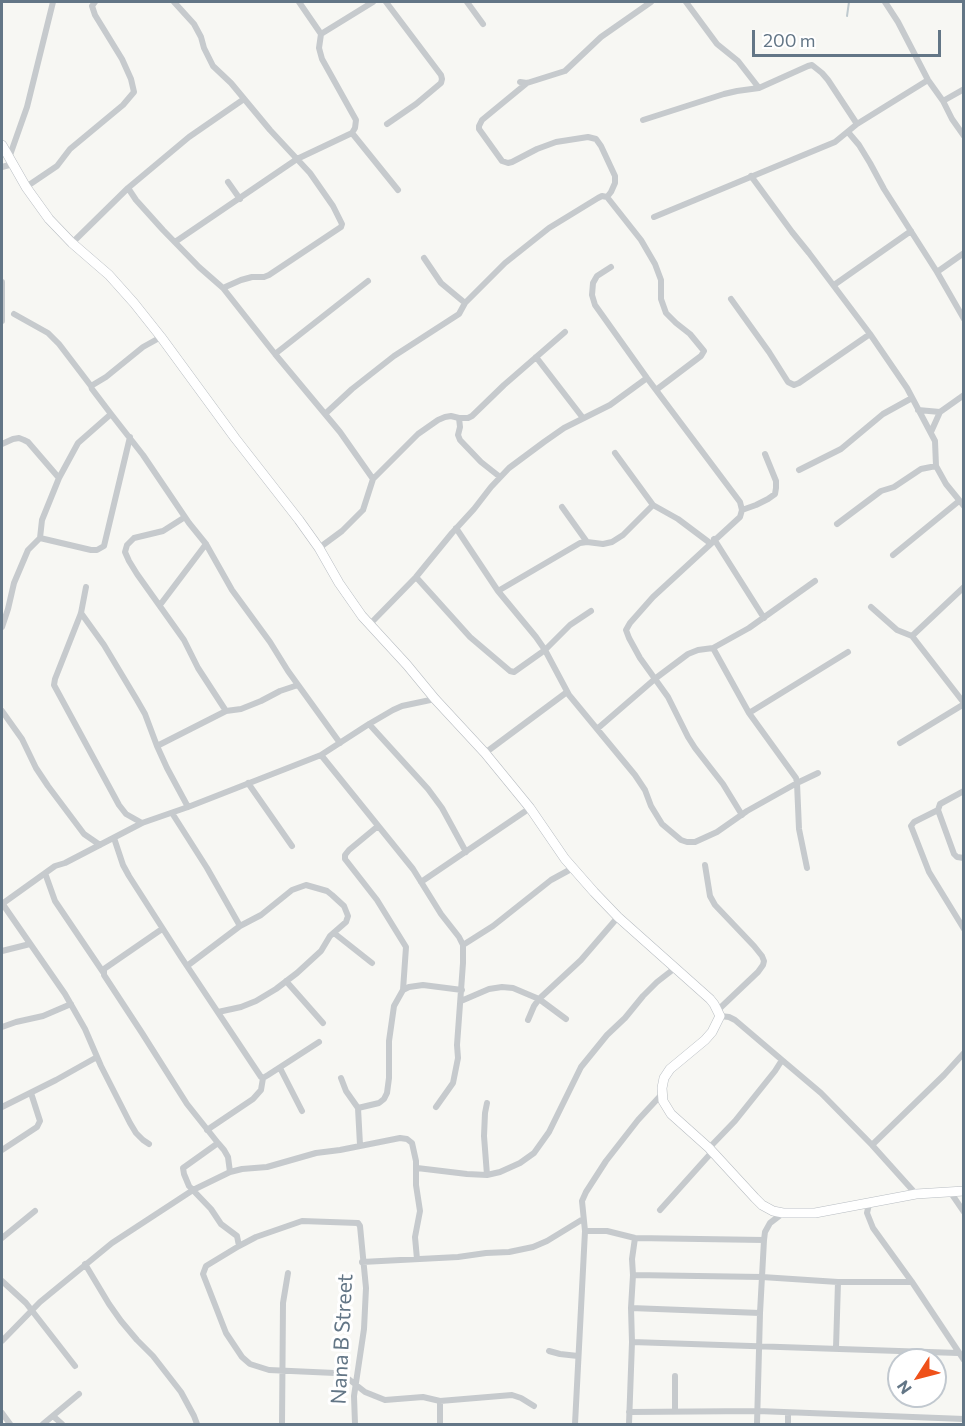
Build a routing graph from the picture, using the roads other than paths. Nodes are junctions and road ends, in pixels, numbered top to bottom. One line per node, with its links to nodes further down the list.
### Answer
1 (53, 2): 26 (street)
2 (95, 2): 30 (street)
3 (174, 2): 16 (street)
4 (299, 2): 12 (street)
5 (373, 2): 12 (street)
6 (386, 2): 19 (street)
7 (467, 2): 11 (street)
8 (651, 2): 33 (street)
9 (686, 2): 14 (street)
10 (885, 2): 13 (street)
11 (483, 24)
12 (321, 34): 22 (street)
13 (927, 80): 17 (street); 20 (street)
14 (759, 88): 18 (street); 20 (street)
15 (963, 89): 17 (street)
16 (244, 99): 25 (street); 31 (street)
17 (943, 101): 23 (street)
18 (643, 120)
19 (387, 124)
20 (857, 124): 21 (street)
21 (848, 132): 28 (street); 36 (street)
22 (352, 134): 25 (street); 32 (street)
23 (963, 136)
24 (2, 145): 26 (street)
25 (297, 159): 34 (street); 46 (street)
26 (11, 161): 27 (street); 30 (street)
27 (2, 167)
28 (751, 176): 35 (street); 45 (street)
29 (228, 182): 34 (street)
30 (26, 187): 38 (street)
31 (128, 188): 37 (street); 38 (street)
32 (398, 190)
33 (607, 197): 48 (street); 59 (street)
34 (240, 199): 37 (street)
35 (654, 217)
36 (911, 231): 42 (street); 45 (street)
37 (175, 242): 46 (street)
38 (72, 243): 54 (street)
39 (963, 254): 42 (street)
40 (424, 258): 48 (street)
41 (611, 267): 57 (street)
42 (937, 272): 50 (street)
43 (368, 280): 55 (street)
44 (2, 282): 51 (street)
45 (834, 285): 53 (street)
46 (223, 288): 55 (street)
47 (731, 299): 53 (street)
48 (465, 303): 65 (street)
49 (14, 315): 58 (street)
50 (963, 320)
51 (2, 321)
52 (565, 332): 56 (street)
53 (870, 334): 61 (street)
54 (161, 337): 58 (street); 89 (street)
55 (275, 354): 65 (street)
56 (536, 357): 66 (street); 67 (street)
57 (647, 378): 59 (street); 67 (street)
58 (91, 386): 64 (street)
59 (656, 390): 81 (street)
60 (963, 395): 63 (street)
61 (912, 398): 62 (street); 74 (street)
62 (918, 410): 63 (street); 68 (street)
63 (940, 412): 68 (street)
64 (111, 414): 69 (street); 76 (street)
65 (325, 414): 77 (street)
66 (459, 418): 75 (street); 77 (street)
67 (583, 418): 75 (street)
68 (931, 432): 73 (street)
69 (130, 437): 82 (street); 85 (street)
70 (2, 444): 76 (street)
71 (615, 453): 79 (street)
72 (765, 454): 81 (street)
73 (936, 466): 78 (street); 83 (street)
74 (799, 470)
75 (500, 477): 84 (street)
76 (59, 478): 85 (street)
77 (373, 479): 89 (street)
78 (961, 503): 90 (street)
79 (653, 506): 86 (street); 87 (street)
80 (562, 507): 87 (street)
81 (742, 510): 86 (street)
82 (185, 517): 88 (street); 96 (street)
83 (837, 524)
84 (456, 528): 91 (street); 95 (street)
85 (39, 538): 102 (street)
86 (712, 541): 100 (street); 107 (street)
87 (587, 542): 95 (street)
88 (206, 544): 96 (street); 108 (street)
89 (319, 548): 101 (street)
90 (893, 555)
91 (416, 577): 101 (street); 105 (street)
92 (815, 581): 100 (street)
93 (963, 586): 103 (street)
94 (87, 587): 99 (street)
95 (498, 591): 105 (street)
96 (160, 605): 113 (street)
97 (871, 607): 103 (street)
98 (591, 611): 105 (street)
99 (81, 613): 119 (street); 131 (street)
100 (764, 618): 104 (street)
101 (369, 624): 110 (street)
102 (2, 627)
103 (912, 636): 111 (street)
104 (713, 648): 107 (street); 114 (street)
105 (545, 650): 109 (street)
106 (848, 652): 114 (street)
107 (656, 678): 116 (street); 130 (street)
108 (298, 685): 113 (street); 117 (street)
109 (567, 692): 116 (street); 120 (street)
110 (435, 699): 115 (street); 120 (street)
111 (963, 704): 118 (street)
112 (2, 711): 134 (street)
113 (226, 711): 119 (street)
114 (749, 713): 124 (street)
115 (369, 723): 117 (street); 136 (street)
116 (597, 729): 130 (street)
117 (340, 743): 121 (street)
118 (900, 743)
119 (157, 746): 126 (street)
120 (485, 753): 127 (street)
121 (321, 755): 123 (street); 132 (street)
122 (819, 773): 124 (street)
123 (248, 783): 126 (street); 135 (street)
124 (797, 783): 130 (street); 139 (street)
125 (963, 791): 128 (street)
126 (188, 807): 129 (street)
127 (530, 808): 136 (street); 140 (street)
128 (938, 810): 137 (street); 147 (street)
129 (172, 813): 131 (street); 145 (street)
130 (742, 815)
131 (142, 823): 133 (street)
132 (378, 826): 142 (street); 157 (street)
133 (114, 838): 134 (street); 146 (street)
134 (100, 845): 141 (street)
135 (292, 846)
136 (466, 852): 142 (street)
137 (963, 858)
138 (705, 866): 163 (street)
139 (807, 867)
140 (573, 868): 144 (street); 150 (street)
141 (45, 873): 143 (street); 155 (street)
142 (421, 882): 150 (street)
143 (2, 903): 149 (street)
144 (618, 917): 154 (street); 159 (street)
145 (240, 926): 148 (street); 153 (street)
146 (162, 929): 153 (street); 155 (street)
147 (963, 929)
148 (334, 933): 152 (street); 156 (street)
149 (30, 944): 151 (street); 161 (street)
150 (463, 945): 158 (street)
151 (2, 951)
152 (372, 963)
153 (187, 966): 162 (street)
154 (675, 968): 163 (street); 191 (street)
155 (103, 972): 182 (street)
156 (286, 981): 162 (street); 166 (street)
157 (404, 990): 158 (street); 180 (street)
158 (462, 990): 160 (street)
159 (539, 999): 160 (street); 164 (street); 165 (street)
160 (461, 1000): 179 (street)
161 (71, 1004): 167 (street); 170 (street)
162 (218, 1011): 173 (street)
163 (719, 1013): 171 (street); 176 (street)
164 (566, 1019)
165 (528, 1020)
166 (323, 1023)
167 (2, 1027)
168 (319, 1042): 172 (street)
169 (963, 1053): 186 (street)
170 (97, 1056): 175 (street); 184 (street)
171 (782, 1060): 186 (street); 188 (street)
172 (280, 1068): 173 (street); 181 (street)
173 (263, 1078): 182 (street)
174 (341, 1078): 180 (street)
175 (31, 1093): 178 (street); 187 (street)
176 (662, 1094): 188 (street); 201 (street)
177 (487, 1103): 191 (street)
178 (2, 1107)
179 (436, 1107)
180 (358, 1108): 185 (street)
181 (302, 1111)
182 (207, 1130): 183 (street)
183 (218, 1143): 190 (street); 192 (street)
184 (149, 1144)
185 (360, 1145): 189 (street); 190 (street)
186 (872, 1145): 195 (street)
187 (2, 1150)
188 (711, 1150): 197 (street); 200 (street)
189 (417, 1168): 191 (street); 207 (street)
190 (230, 1172): 192 (street)
191 (487, 1175)
192 (193, 1190): 206 (street); 209 (street)
193 (963, 1191): 194 (street)
194 (951, 1193): 195 (street); 199 (street)
195 (916, 1194): 196 (street)
196 (869, 1203): 200 (street); 215 (street)
197 (660, 1210)
198 (35, 1211): 203 (street)
199 (963, 1212)
200 (783, 1213): 205 (street)
201 (583, 1219): 202 (street); 207 (street)
202 (585, 1231): 204 (street); 225 (street)
203 (2, 1238)
204 (635, 1238): 205 (street); 211 (street)
205 (764, 1240): 212 (street)
206 (239, 1246): 208 (street, Nana B Street); 228 (street)
207 (417, 1259): 208 (street)
208 (362, 1262): 230 (street, Nana B Street)
209 (86, 1264): 217 (street); 245 (street)
210 (288, 1273): 228 (street)
211 (633, 1275): 212 (street); 216 (street)
212 (762, 1277): 214 (street); 218 (street)
213 (2, 1281): 217 (street)
214 (838, 1282): 215 (street); 222 (street)
215 (912, 1282): 224 (street)
216 (631, 1308): 218 (street); 220 (street)
217 (32, 1310): 219 (street); 227 (street)
218 (760, 1313): 221 (street)
219 (2, 1341)
220 (632, 1342): 221 (street); 235 (street)
221 (758, 1346): 222 (street); 234 (street)
222 (836, 1348): 224 (street)
223 (549, 1351): 225 (street)
224 (958, 1353): 226 (street)
225 (578, 1356): 249 (street)
226 (963, 1360)
227 (75, 1366)
228 (283, 1371): 230 (street); 246 (street)
229 (675, 1376): 236 (street)
230 (356, 1386): 232 (street); 247 (street, Nana B Street)
231 (79, 1394): 239 (street)
232 (440, 1401): 233 (street); 248 (street)
233 (534, 1406)
234 (758, 1411): 236 (street); 238 (street); 251 (street)
235 (629, 1412): 236 (street); 250 (street)
236 (675, 1412)
237 (2, 1413): 242 (street)
238 (788, 1413): 240 (street); 252 (street)
239 (53, 1416): 243 (street); 244 (street)
240 (860, 1416): 241 (street); 253 (street)
241 (963, 1419)
242 (10, 1425)
243 (43, 1425)
244 (62, 1425)
245 (197, 1425)
246 (282, 1425)
247 (355, 1425)
248 (440, 1425)
249 (575, 1425)
250 (628, 1425)
251 (757, 1425)
252 (788, 1425)
253 (860, 1425)

